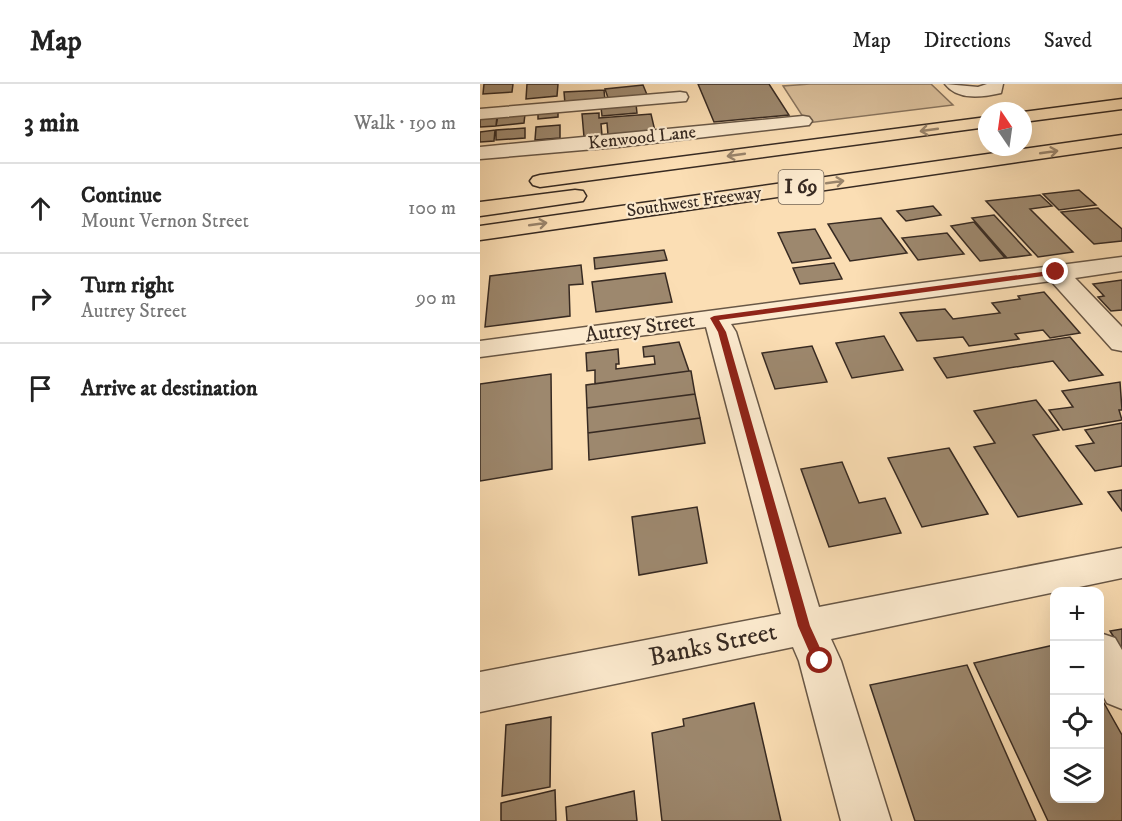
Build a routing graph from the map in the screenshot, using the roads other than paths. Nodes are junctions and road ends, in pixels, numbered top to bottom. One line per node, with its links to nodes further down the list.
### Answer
1 (953, 84): 2 (street)
2 (995, 84)
3 (678, 91): 5 (street); 10 (street)
4 (1122, 104): 6 (highway)
5 (480, 114)
6 (1032, 116)
7 (803, 121): 10 (street, Kenwood Lane)
8 (1122, 121): 11 (highway)
9 (978, 123): 15 (highway, Southwest Freeway / I 69, one-way to 15)
10 (692, 133): 14 (street, Kenwood Lane)
11 (1032, 134)
12 (978, 141): 16 (highway)
13 (1122, 141): 17 (highway, Southwest Freeway / I 69, one-way to 13)
14 (480, 153)
15 (515, 184)
16 (480, 209)
17 (480, 233)
18 (1122, 264): 19 (street, Autrey Street)
19 (1056, 272): 20 (street, Autrey Street); 21 (street)
20 (714, 318): 22 (street, Autrey Street); 25 (street)
21 (1122, 343)
22 (480, 349)
23 (1122, 563): 24 (street, Banks Street)
24 (1059, 584): 25 (street, Banks Street)
25 (804, 626): 28 (street, Banks Street); 29 (street)
26 (1104, 658): 27 (street)
27 (1122, 688)
28 (480, 692)
29 (866, 821)

